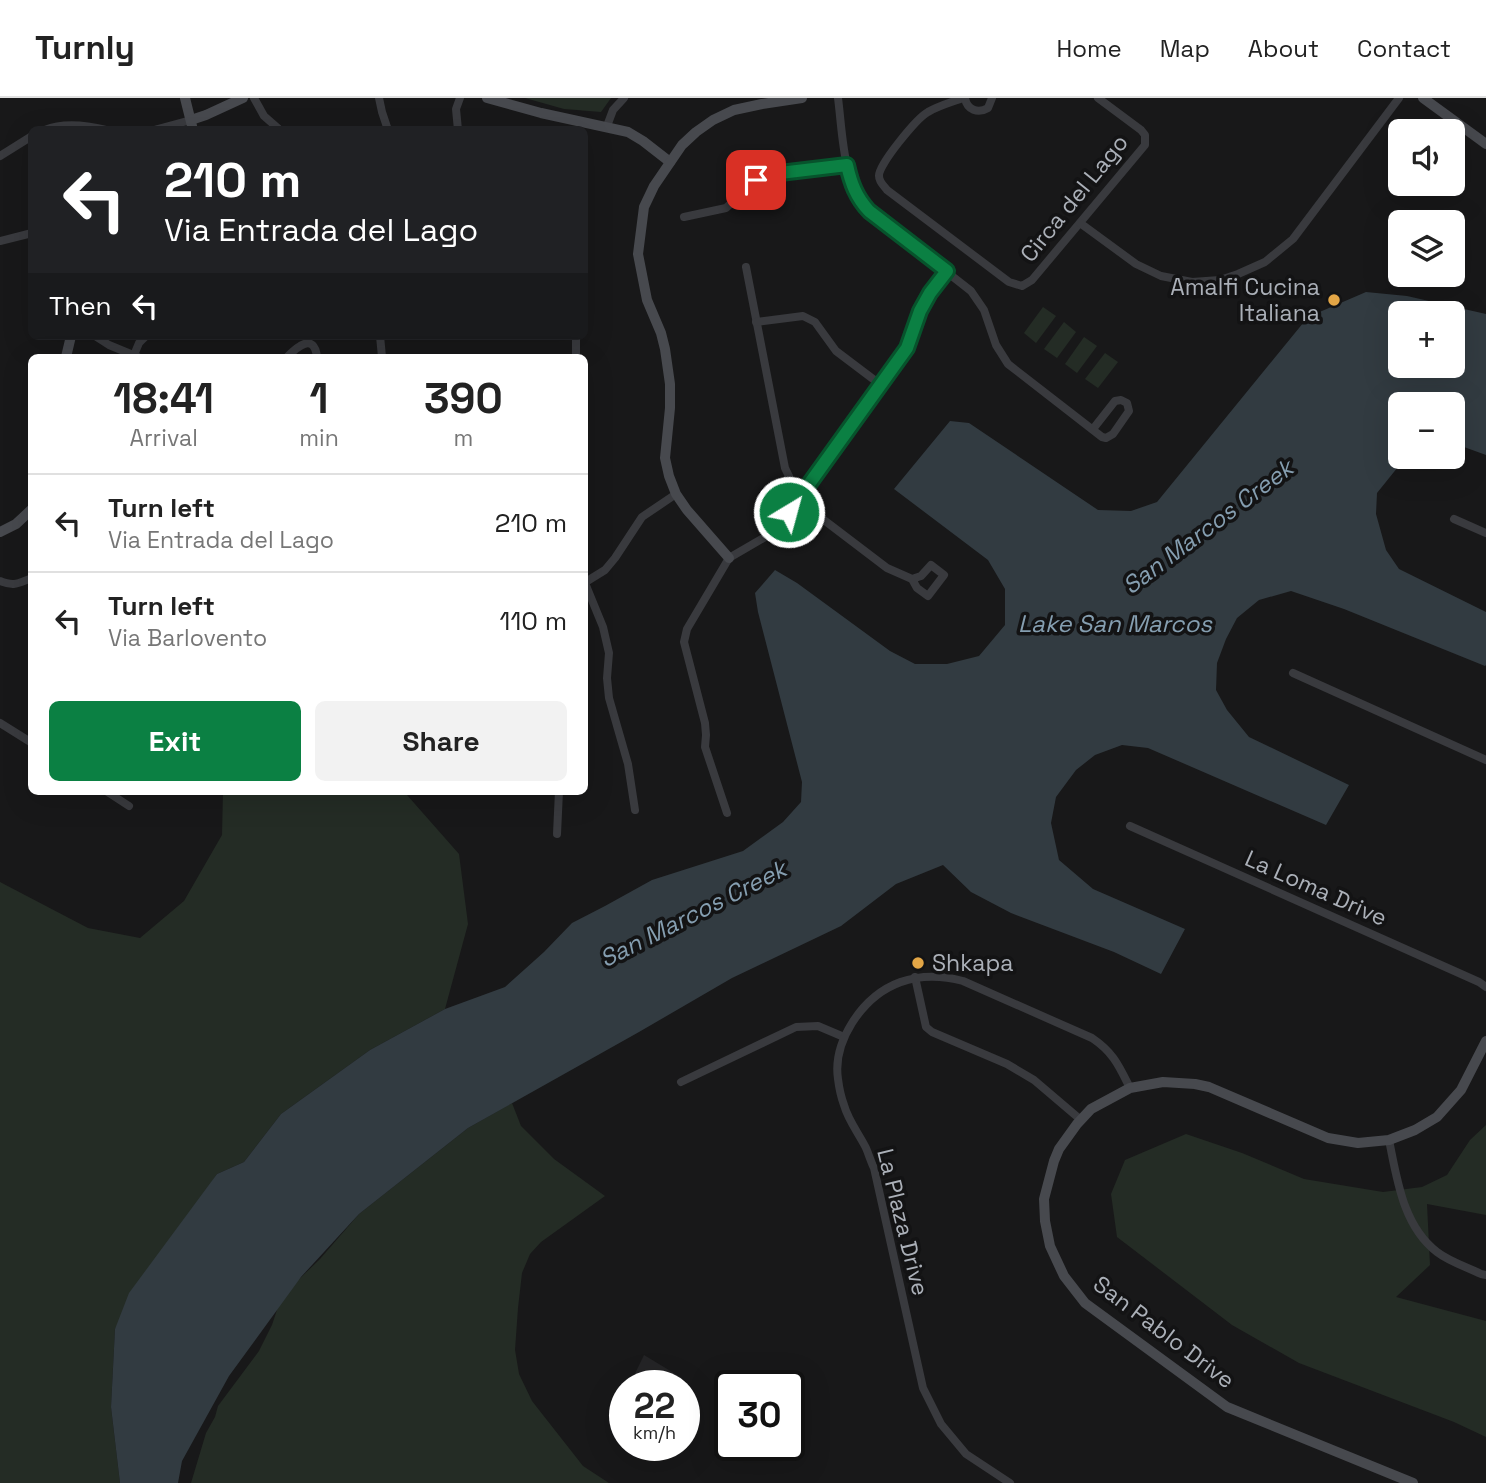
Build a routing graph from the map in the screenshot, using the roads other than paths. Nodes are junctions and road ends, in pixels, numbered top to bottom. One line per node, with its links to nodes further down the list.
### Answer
1 (185, 98): 15 (street)
2 (243, 98): 15 (street)
3 (254, 98): 18 (street)
4 (379, 98): 19 (street)
5 (460, 98): 20 (street)
6 (486, 98): 21 (street)
7 (624, 98): 21 (street)
8 (802, 98): 25 (street)
9 (838, 98): 26 (street)
10 (964, 98): 11 (street, Circa del Lago); 28 (street, Circa del Lago)
11 (992, 98)
12 (1098, 98): 28 (street, Circa del Lago)
13 (1399, 98): 28 (street)
14 (1423, 98): 23 (street)
15 (192, 125)
16 (65, 126): 17 (street)
17 (89, 126)
18 (275, 126)
19 (387, 126)
20 (458, 126)
21 (607, 126): 25 (street)
22 (28, 138): 24 (street)
23 (1486, 144)
24 (0, 156)
25 (670, 162): 40 (street)
26 (847, 165): 27 (street); 32 (street)
27 (684, 217)
28 (1080, 223)
29 (28, 234): 30 (street)
30 (0, 241)
31 (746, 267): 33 (street)
32 (947, 271): 38 (street); 39 (street)
33 (756, 322): 38 (street); 41 (street)
34 (101, 340): 35 (street)
35 (131, 354)
36 (290, 354): 37 (street)
37 (317, 354)
38 (881, 385): 41 (street)
39 (1093, 429): 39 (street)
40 (676, 494): 46 (street); 50 (street)
41 (799, 497): 46 (street); 47 (street)
42 (28, 513): 44 (street)
43 (1454, 519): 45 (street)
44 (0, 531)
45 (1486, 533)
46 (729, 558): 60 (street)
47 (912, 579)
48 (28, 580): 49 (street)
49 (0, 581)
50 (588, 581)
51 (588, 590): 59 (street)
52 (1293, 673): 55 (street)
53 (0, 723): 54 (street)
54 (28, 740)
55 (1486, 760)
56 (112, 795): 58 (street)
57 (559, 795): 62 (street)
58 (129, 806)
59 (635, 810)
60 (727, 813)
61 (1130, 826): 64 (street, La Loma Drive)
62 (556, 834)
63 (915, 978): 65 (street, La Plaza Drive); 68 (street, La Plaza Drive); 69 (street)
64 (1486, 987)
65 (844, 1037): 67 (street); 72 (street, La Plaza Drive)
66 (1486, 1041): 70 (street, San Pablo Drive)
67 (681, 1082)
68 (1130, 1088): 69 (street, San Pablo Drive); 70 (street, San Pablo Drive)
69 (1081, 1120): 73 (street, San Pablo Drive)
70 (1389, 1140): 71 (street)
71 (1486, 1275)
72 (1010, 1483)
73 (1413, 1483)

